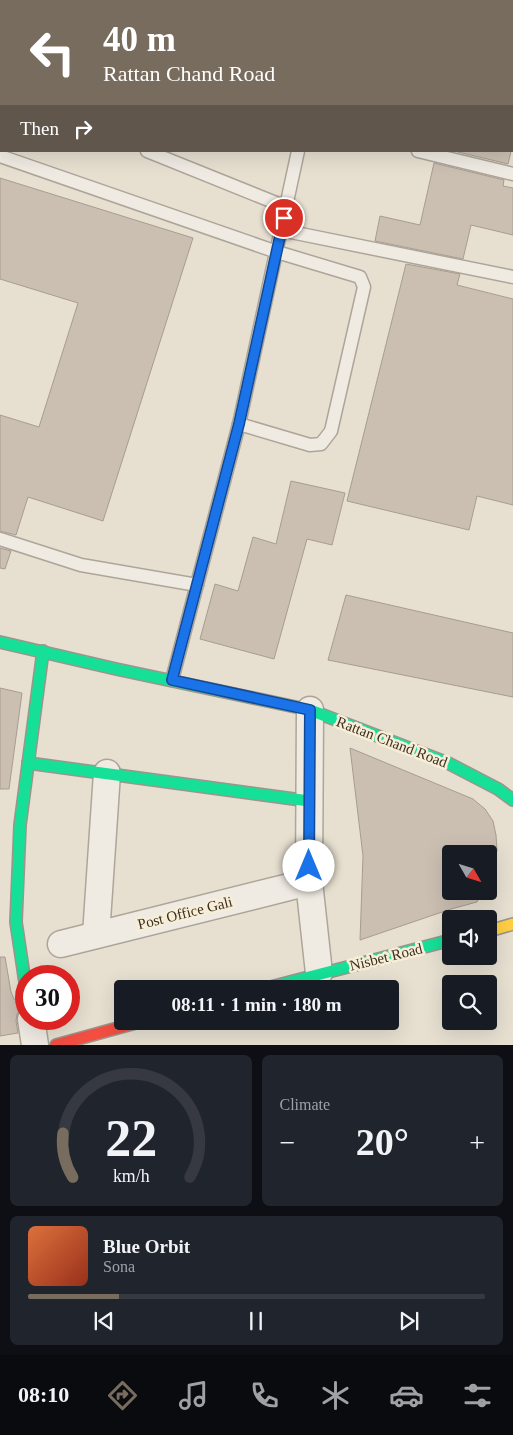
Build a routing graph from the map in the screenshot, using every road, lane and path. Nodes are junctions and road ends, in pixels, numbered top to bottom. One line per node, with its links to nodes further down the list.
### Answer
1 (149, 152): 6 (lane)
2 (298, 152): 6 (lane)
3 (422, 152): 5 (lane)
4 (0, 156): 8 (lane)
5 (513, 174)
6 (286, 207): 7 (lane)
7 (281, 230): 8 (lane); 9 (lane)
8 (277, 252): 10 (lane); 10 (lane)
9 (513, 277)
10 (239, 424): 12 (lane)
11 (0, 538): 12 (lane)
12 (197, 585): 15 (lane)
13 (0, 642): 14 (main road, Rattan Chand Road)
14 (43, 651): 15 (main road, Rattan Chand Road); 17 (main road)
15 (172, 680): 16 (main road, Rattan Chand Road)
16 (310, 710): 19 (main road, Rattan Chand Road); 20 (street)
17 (28, 762): 18 (main road); 27 (main road)
18 (107, 774): 20 (main road); 24 (street)
19 (513, 800)
20 (309, 801): 21 (street)
21 (309, 882): 24 (street, Post Office Gali); 28 (street)
22 (513, 924): 23 (main road)
23 (497, 929)
24 (96, 935): 26 (street, Post Office Gali)
25 (442, 942): 28 (main road, Nisbet Road)
26 (61, 944)
27 (22, 965)
28 (319, 974): 29 (main road, Nisbet Road)
29 (297, 980)
30 (114, 1029): 33 (main road)
31 (33, 1030): 32 (street)
32 (35, 1045)
33 (56, 1045)

